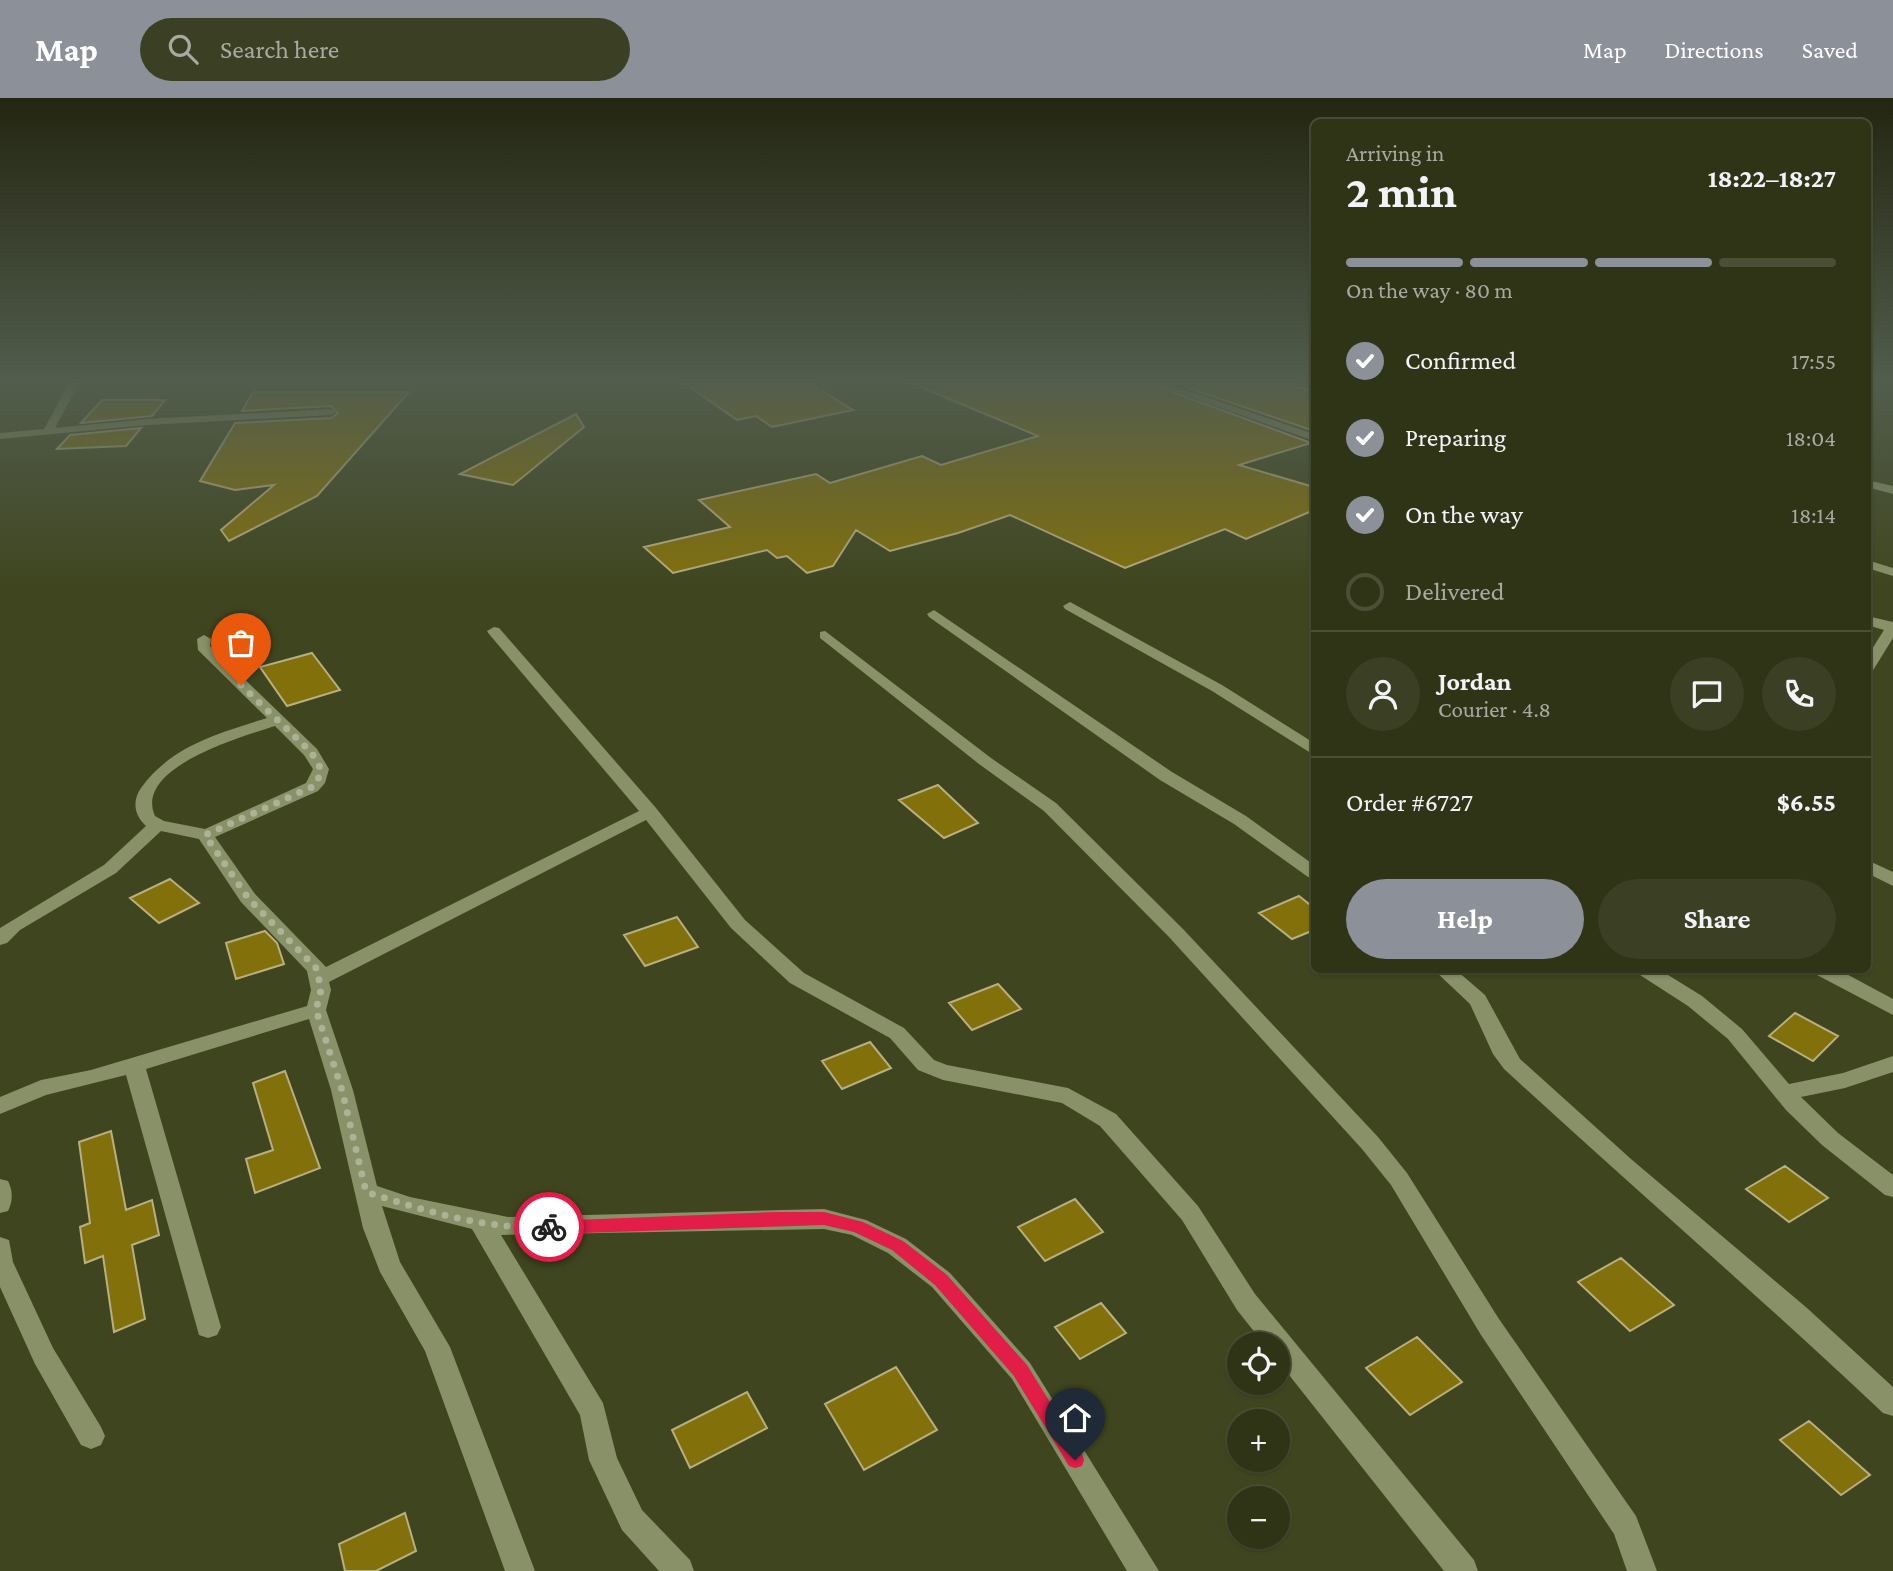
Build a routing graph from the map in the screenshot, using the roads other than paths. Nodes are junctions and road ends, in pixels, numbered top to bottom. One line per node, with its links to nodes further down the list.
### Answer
1 (1871, 484): 2 (street)
2 (1893, 490)
3 (1871, 565): 4 (street)
4 (1893, 572)
5 (1070, 606): 14 (street)
6 (934, 614): 19 (street)
7 (1871, 621): 8 (street)
8 (1892, 627): 12 (street)
9 (494, 631): 15 (street)
10 (825, 635): 45 (street)
11 (204, 639): 13 (street)
12 (1871, 662)
13 (277, 720): 16 (street); 17 (street)
14 (1311, 748)
15 (650, 812): 25 (street); 44 (street)
16 (157, 825): 17 (street); 21 (street)
17 (205, 835): 25 (street)
18 (1871, 867): 20 (street)
19 (1311, 871)
20 (1893, 880)
21 (0, 939)
22 (1447, 973): 39 (street)
23 (1652, 973): 30 (street)
24 (1829, 973): 26 (street)
25 (320, 978): 27 (street)
26 (1893, 1008)
27 (316, 1010): 29 (street); 34 (street)
28 (1893, 1064): 30 (street)
29 (134, 1065): 31 (street); 38 (street)
30 (1784, 1093): 33 (street)
31 (0, 1106)
32 (0, 1188): 35 (street)
33 (1893, 1188)
34 (366, 1192): 36 (street); 41 (street)
35 (0, 1204)
36 (481, 1223): 42 (street); 43 (street)
37 (0, 1247): 40 (street)
38 (208, 1326)
39 (1893, 1404)
40 (91, 1436)
41 (520, 1571)
42 (679, 1571)
43 (1144, 1571)
44 (1464, 1571)
45 (1642, 1571)

